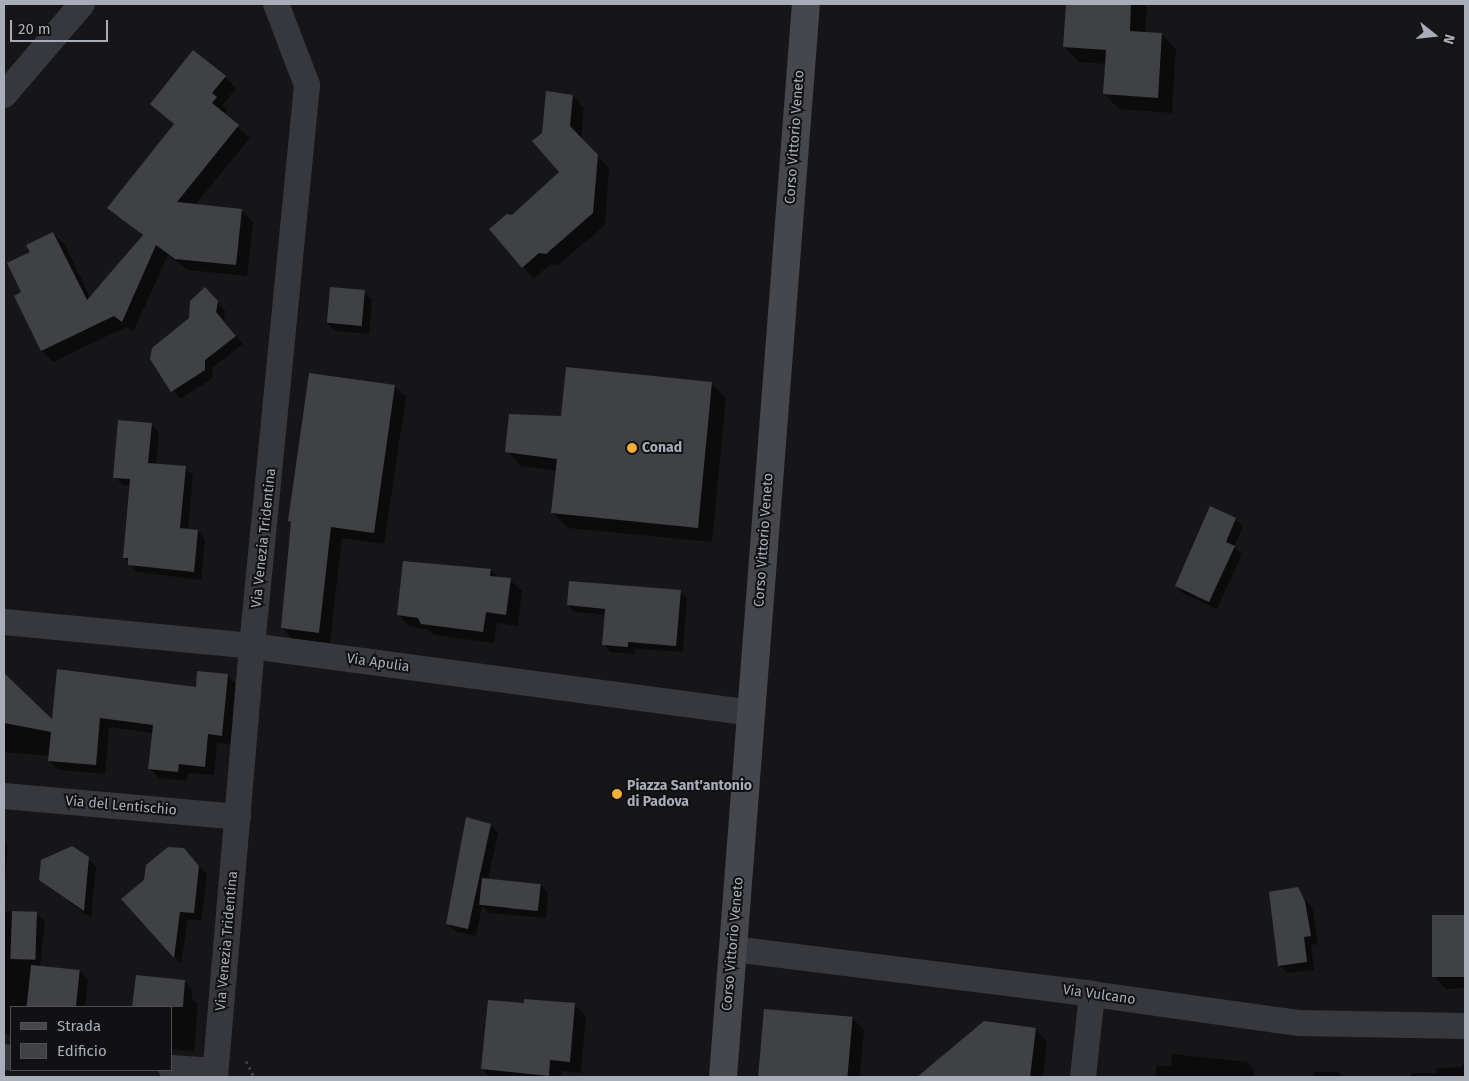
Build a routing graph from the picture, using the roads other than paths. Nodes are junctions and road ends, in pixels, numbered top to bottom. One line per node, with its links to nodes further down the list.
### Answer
1 (82, 4): 4 (street)
2 (276, 4): 6 (street, Via Venezia Tridentina)
3 (806, 4): 7 (main road, Corso Vittorio Veneto)
4 (4, 95)
5 (4, 622): 6 (street, Via Apulia)
6 (252, 646): 7 (street, Via Apulia); 9 (street, Via Venezia Tridentina)
7 (752, 713): 10 (main road, Corso Vittorio Veneto)
8 (4, 796): 9 (street, Via del Lentischio)
9 (238, 817): 14 (street, Via Venezia Tridentina)
10 (733, 949): 11 (street, Via Vulcano); 15 (main road, Corso Vittorio Veneto)
11 (1092, 994): 12 (street, Via Vulcano); 16 (street)
12 (1465, 1026)
13 (172, 1068): 14 (street)
14 (215, 1074)
15 (723, 1077)
16 (1083, 1077)

